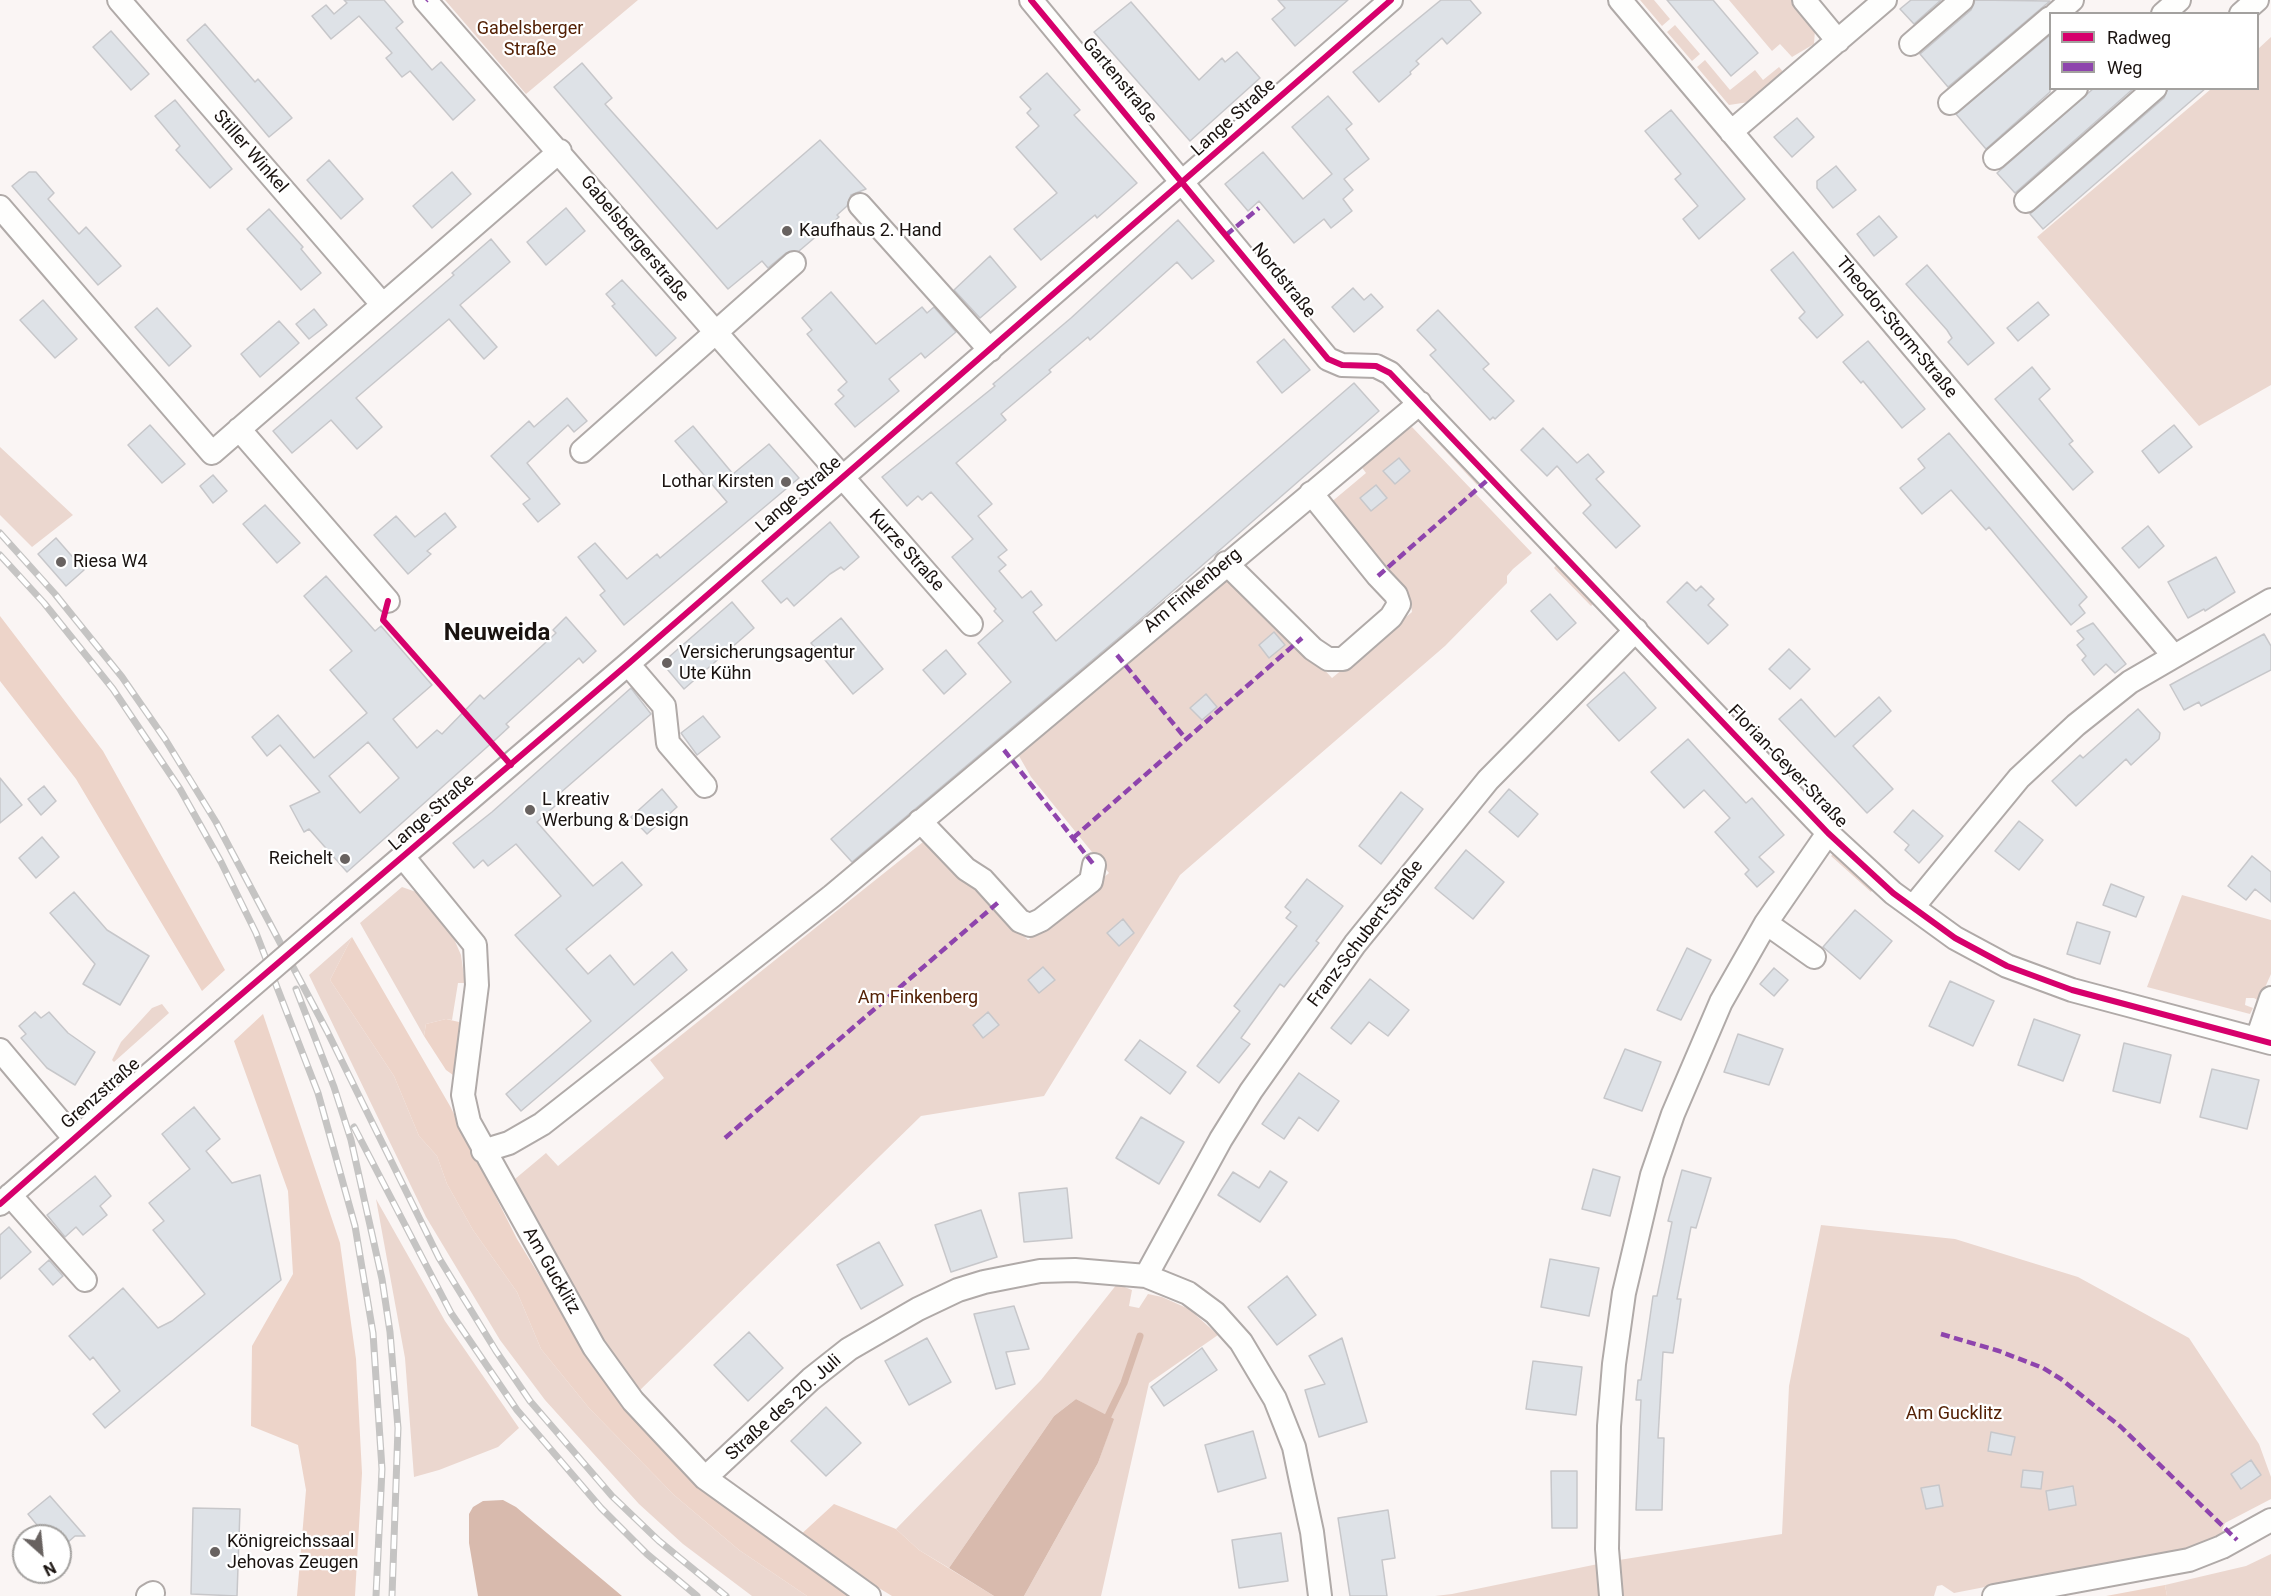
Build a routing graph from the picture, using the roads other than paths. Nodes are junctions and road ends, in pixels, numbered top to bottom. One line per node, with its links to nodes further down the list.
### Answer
1 (119, 0): 27 (street, Stiller Winkel)
2 (425, 0): 20 (street, Gabelsbergerstraße)
3 (1031, 0): 22 (street, Gartenstraße)
4 (1391, 0): 22 (street, Lange Straße)
5 (1620, 0): 19 (street, Theodor-Storm-Straße)
6 (1804, 0): 14 (street)
7 (1885, 0): 14 (street)
8 (1962, 0): 15 (street)
9 (2072, 0): 11 (street)
10 (2179, 0): 12 (street)
11 (2058, 12)
12 (2165, 12)
13 (2049, 19): 18 (street)
14 (1838, 40): 19 (street)
15 (1911, 44)
16 (2074, 90): 21 (street)
17 (2153, 90): 23 (street)
18 (1950, 102)
19 (1731, 132): 41 (street, Theodor-Storm-Straße)
20 (560, 151): 27 (street); 28 (street, Gabelsbergerstraße)
21 (1995, 158)
22 (1184, 182): 29 (street, Lange Straße); 30 (street, Nordstraße)
23 (2026, 201)
24 (860, 205): 29 (street)
25 (0, 207): 32 (street)
26 (794, 263): 28 (street)
27 (382, 304): 32 (street)
28 (715, 333): 33 (street); 34 (street, Gabelsbergerstraße)
29 (990, 350): 34 (street, Lange Straße)
30 (1376, 366): 31 (street, Florian-Geyer-Straße)
31 (1420, 403): 35 (street, Am Finkenberg); 40 (street, Florian-Geyer-Straße)
32 (239, 429): 38 (street)
33 (582, 451)
34 (841, 479): 39 (street, Kurze Straße); 42 (street, Lange Straße)
35 (1311, 493): 36 (street, Am Finkenberg); 36 (street)
36 (1226, 563): 44 (street, Am Finkenberg)
37 (2271, 600): 41 (street)
38 (388, 601)
39 (971, 624)
40 (1636, 630): 45 (street, Florian-Geyer-Straße); 58 (street, Franz-Schubert-Straße)
41 (2173, 655): 48 (street)
42 (628, 664): 43 (street); 46 (street, Lange Straße)
43 (705, 786)
44 (920, 821): 47 (street); 56 (street, Am Finkenberg)
45 (1828, 833): 48 (street, Florian-Geyer-Straße); 49 (street)
46 (404, 858): 52 (street, Lange Straße, bridge); 56 (street, Am Gucklitz)
47 (1094, 865)
48 (1913, 908): 53 (street, Florian-Geyer-Straße)
49 (1766, 923): 50 (street); 64 (street)
50 (1814, 957)
51 (2271, 998): 53 (street)
52 (224, 1010): 55 (street, Grenzstraße)
53 (2264, 1041)
54 (0, 1050): 55 (street)
55 (74, 1138): 57 (street, Grenzstraße)
56 (483, 1151): 60 (street, Am Gucklitz)
57 (5, 1200): 59 (street)
58 (1146, 1276): 60 (street, Straße des 20. Juli); 63 (street, Straße des 20. Juli)
59 (86, 1280)
60 (705, 1478): 62 (street, Am Gucklitz)
61 (2271, 1520): 65 (street)
62 (869, 1596)
63 (1320, 1596)
64 (1611, 1596)
65 (1994, 1596)

